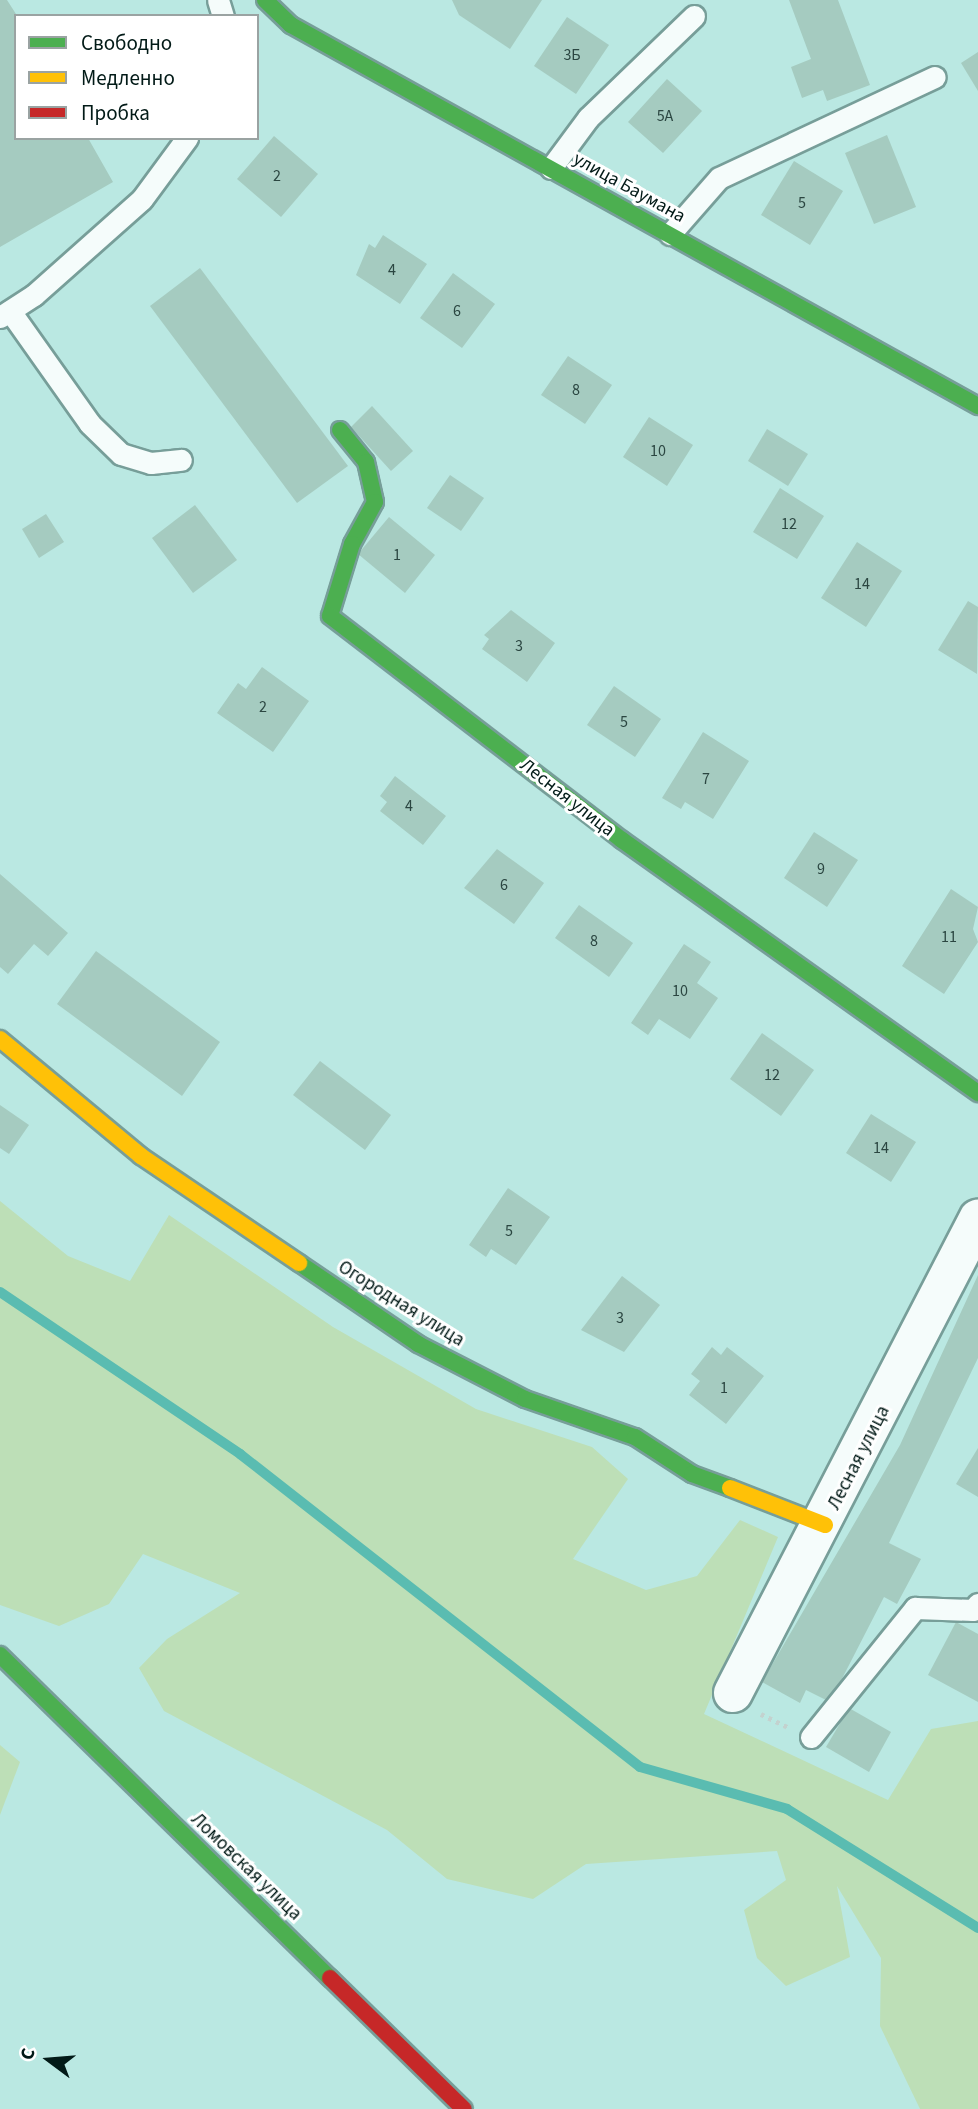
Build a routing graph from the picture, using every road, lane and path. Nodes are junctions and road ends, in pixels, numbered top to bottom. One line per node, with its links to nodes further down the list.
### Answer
1 (265, 0): 5 (street, улица Баумана)
2 (694, 16): 5 (lane)
3 (935, 77): 6 (lane)
4 (186, 140): 7 (lane)
5 (551, 168): 6 (street, улица Баумана)
6 (670, 234): 8 (street, улица Баумана)
7 (5, 314): 10 (lane)
8 (978, 406)
9 (340, 430): 12 (street, Лесная улица)
10 (181, 460)
11 (0, 1039): 14 (street, Огородная улица)
12 (978, 1093)
13 (978, 1219): 14 (street, Лесная улица)
14 (825, 1525): 17 (street, Лесная улица)
15 (978, 1604): 18 (lane)
16 (0, 1655): 19 (street, Ломовская улица)
17 (733, 1693): 18 (path)
18 (811, 1737)
19 (464, 2109)

